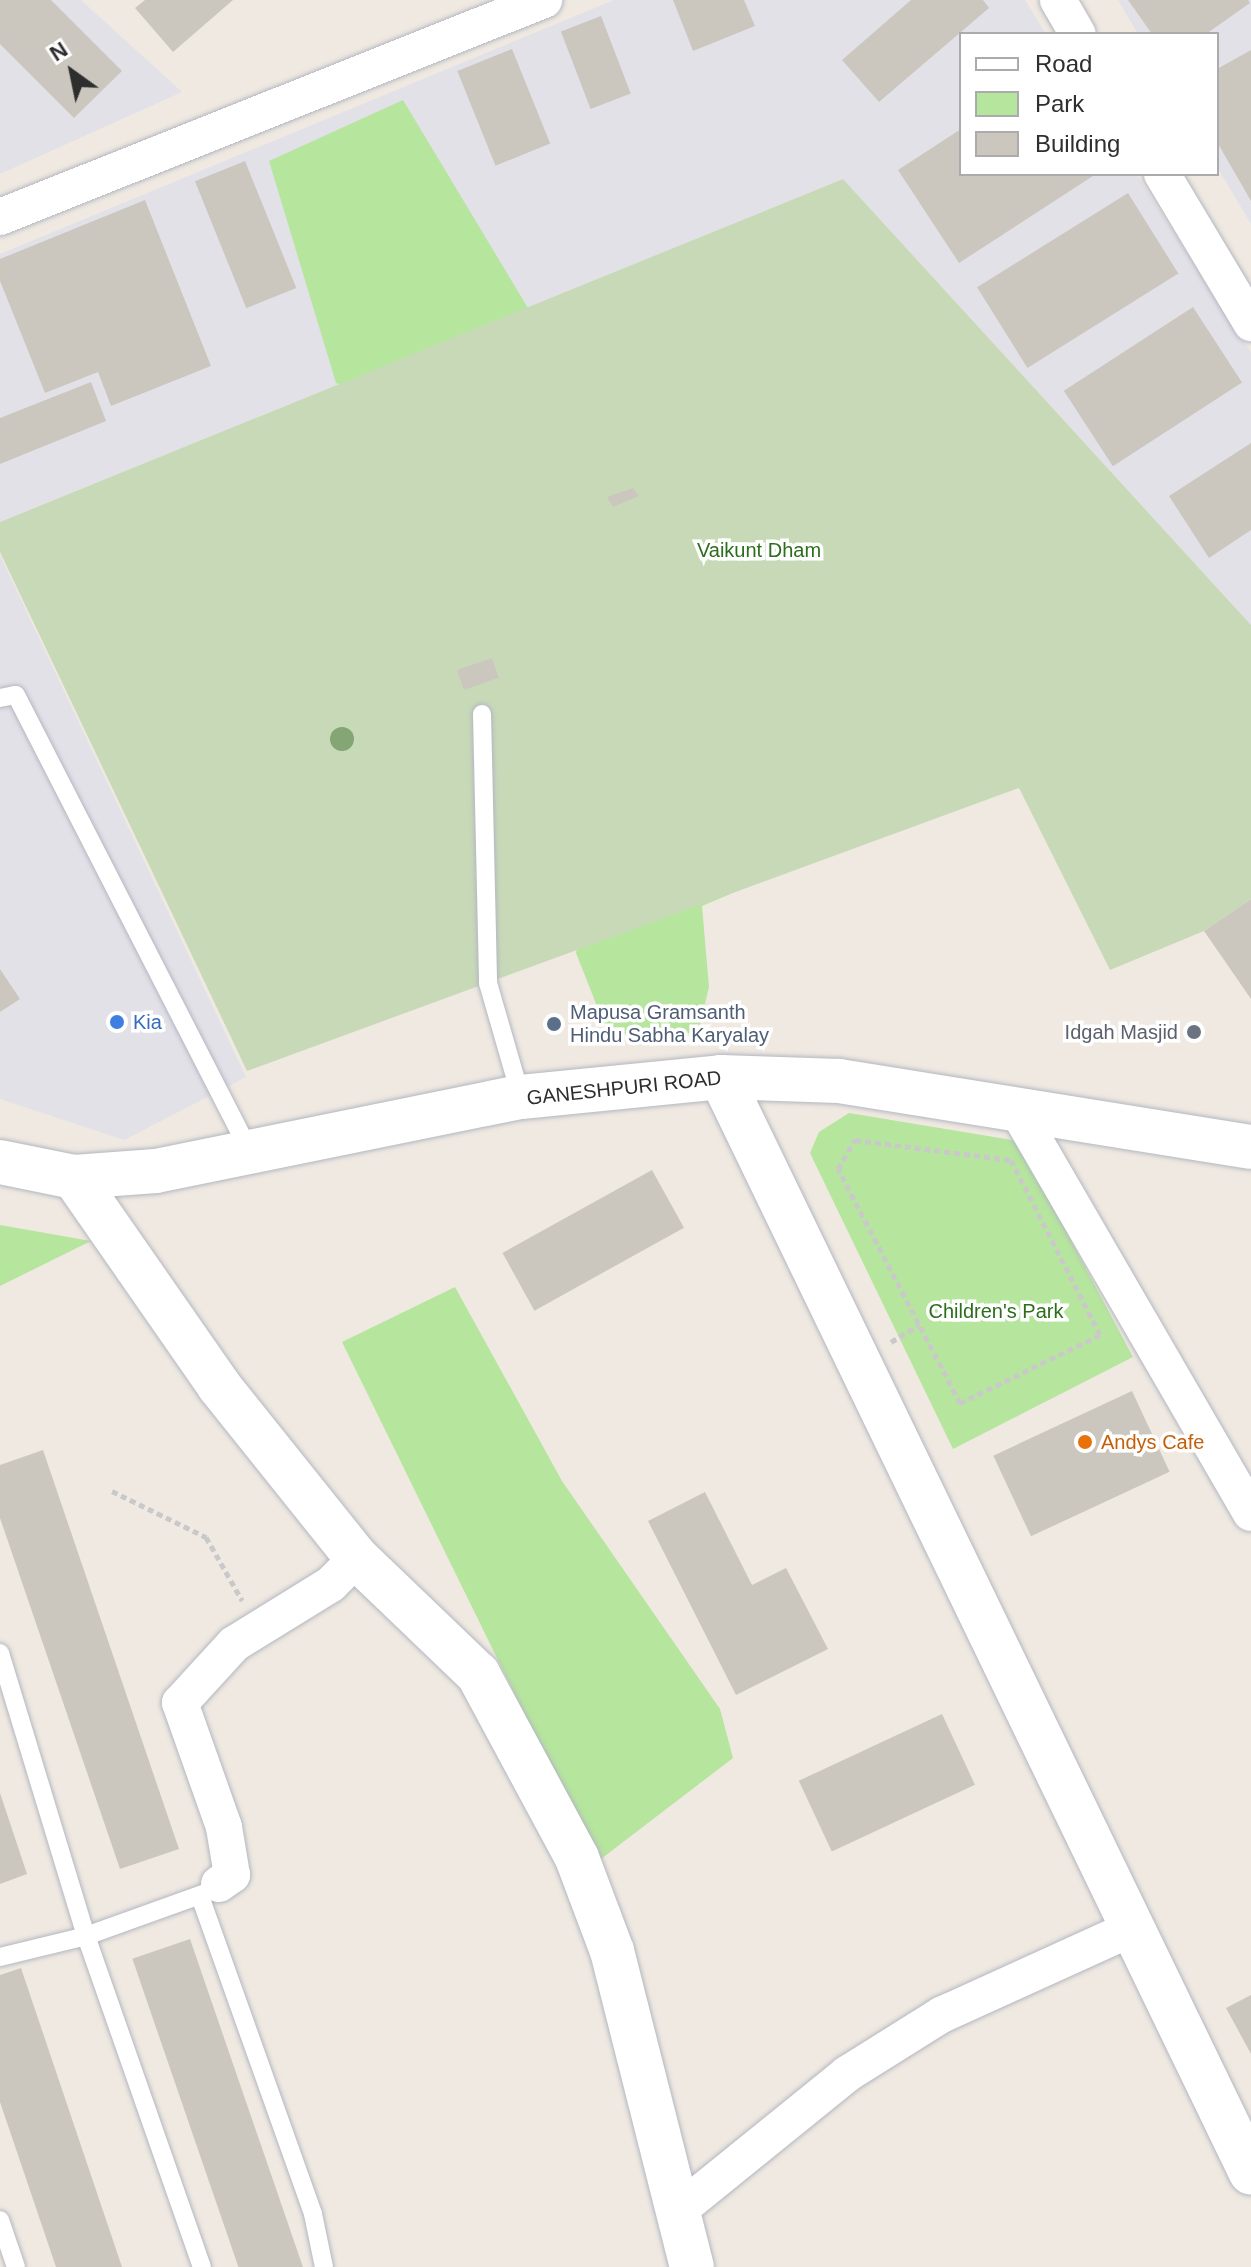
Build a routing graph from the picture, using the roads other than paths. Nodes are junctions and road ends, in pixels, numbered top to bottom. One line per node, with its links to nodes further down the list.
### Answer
1 (544, 0): 5 (street)
2 (1058, 0): 3 (street)
3 (1077, 32)
4 (1163, 176): 6 (street)
5 (0, 217)
6 (1251, 323)
7 (0, 698): 13 (lane)
8 (482, 714): 10 (lane)
9 (721, 1077): 10 (street, GANESHPURI ROAD); 11 (street, GANESHPURI ROAD); 20 (street)
10 (521, 1097): 13 (street, GANESHPURI ROAD)
11 (1016, 1108): 12 (street, GANESHPURI ROAD); 16 (street)
12 (1251, 1147)
13 (248, 1148): 15 (street, GANESHPURI ROAD)
14 (0, 1162): 15 (street, GANESHPURI ROAD)
15 (74, 1177): 17 (street)
16 (1251, 1513)
17 (357, 1558): 19 (street); 24 (street)
18 (0, 1653): 21 (lane)
19 (210, 1891): 21 (lane); 28 (lane)
20 (1135, 1927): 23 (street); 24 (street)
21 (86, 1936): 22 (lane); 27 (lane)
22 (0, 1957)
23 (1251, 2173)
24 (678, 2211): 29 (street)
25 (0, 2220): 26 (lane)
26 (16, 2267)
27 (202, 2267)
28 (324, 2267)
29 (692, 2267)

